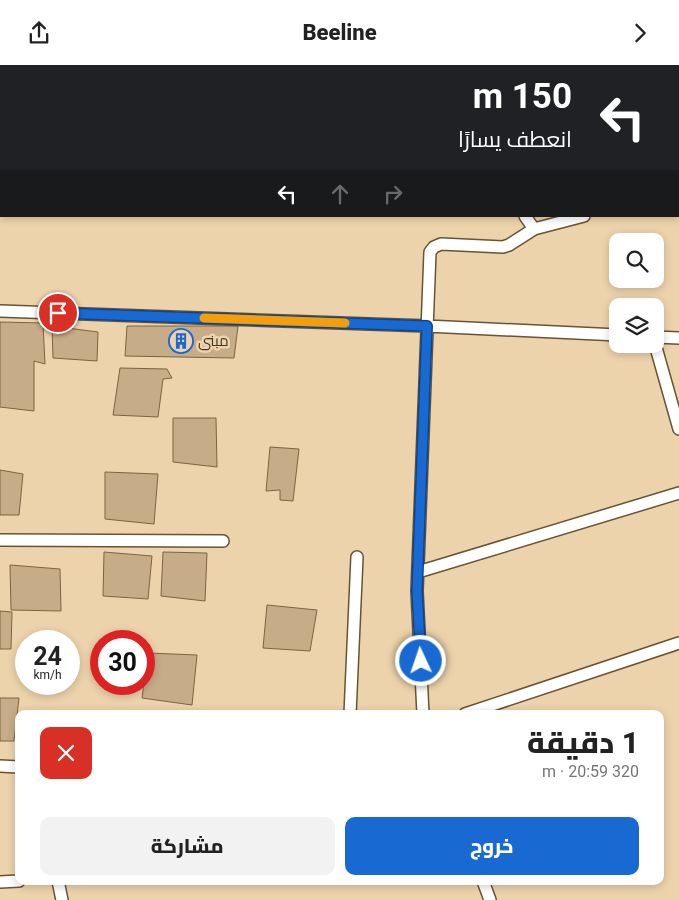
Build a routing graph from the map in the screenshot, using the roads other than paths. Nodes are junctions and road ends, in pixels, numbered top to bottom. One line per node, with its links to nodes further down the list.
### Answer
1 (526, 217): 3 (street)
2 (580, 217): 3 (street)
3 (534, 229): 5 (street)
4 (0, 311): 5 (street)
5 (427, 326): 6 (street); 15 (street)
6 (609, 335)
7 (664, 337): 8 (street)
8 (679, 337)
9 (658, 353): 10 (street)
10 (679, 429)
11 (679, 493): 15 (street)
12 (0, 540): 13 (street)
13 (223, 541)
14 (357, 557): 17 (street)
15 (418, 572): 18 (street)
16 (679, 643): 19 (street)
17 (350, 710)
18 (424, 710)
19 (477, 710)
20 (0, 766): 21 (street)
21 (15, 767)
22 (15, 881): 23 (street)
23 (0, 882)
24 (59, 885): 26 (street)
25 (484, 885): 27 (street)
26 (62, 900)
27 (490, 900)

